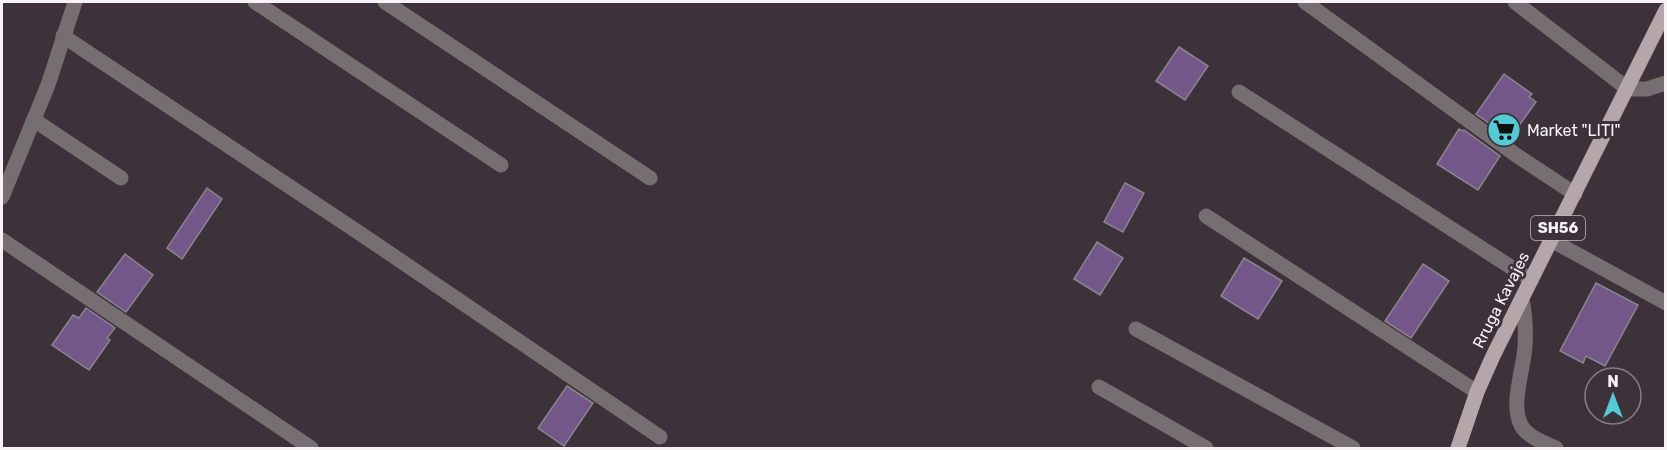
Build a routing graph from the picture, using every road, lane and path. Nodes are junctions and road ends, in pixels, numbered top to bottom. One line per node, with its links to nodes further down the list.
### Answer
1 (75, 2): 7 (street)
2 (255, 2): 12 (street)
3 (385, 2): 14 (street)
4 (1305, 2): 15 (street)
5 (1515, 2): 9 (street)
6 (1665, 10): 9 (main road, Rruga Kavajes / SH56)
7 (63, 36): 11 (street); 26 (street)
8 (1665, 83): 9 (street)
9 (1628, 89): 15 (main road, Rruga Kavajes / SH56)
10 (1239, 92): 20 (street)
11 (34, 120): 13 (street); 16 (street)
12 (501, 165)
13 (121, 178)
14 (650, 178)
15 (1575, 194): 19 (main road, Rruga Kavajes / SH56)
16 (2, 197)
17 (1206, 216): 25 (street)
18 (2, 240): 27 (street)
19 (1551, 240): 20 (main road, Rruga Kavajes / SH56); 22 (street)
20 (1531, 280): 21 (main road, Rruga Kavajes / SH56)
21 (1522, 299): 25 (main road, Rruga Kavajes / SH56); 31 (street)
22 (1665, 303)
23 (1136, 329): 29 (street)
24 (1099, 387): 28 (street)
25 (1477, 392): 30 (main road, Rruga Kavajes / SH56)
26 (660, 437)
27 (311, 448)
28 (1206, 448)
29 (1353, 448)
30 (1458, 448)
31 (1556, 448)

